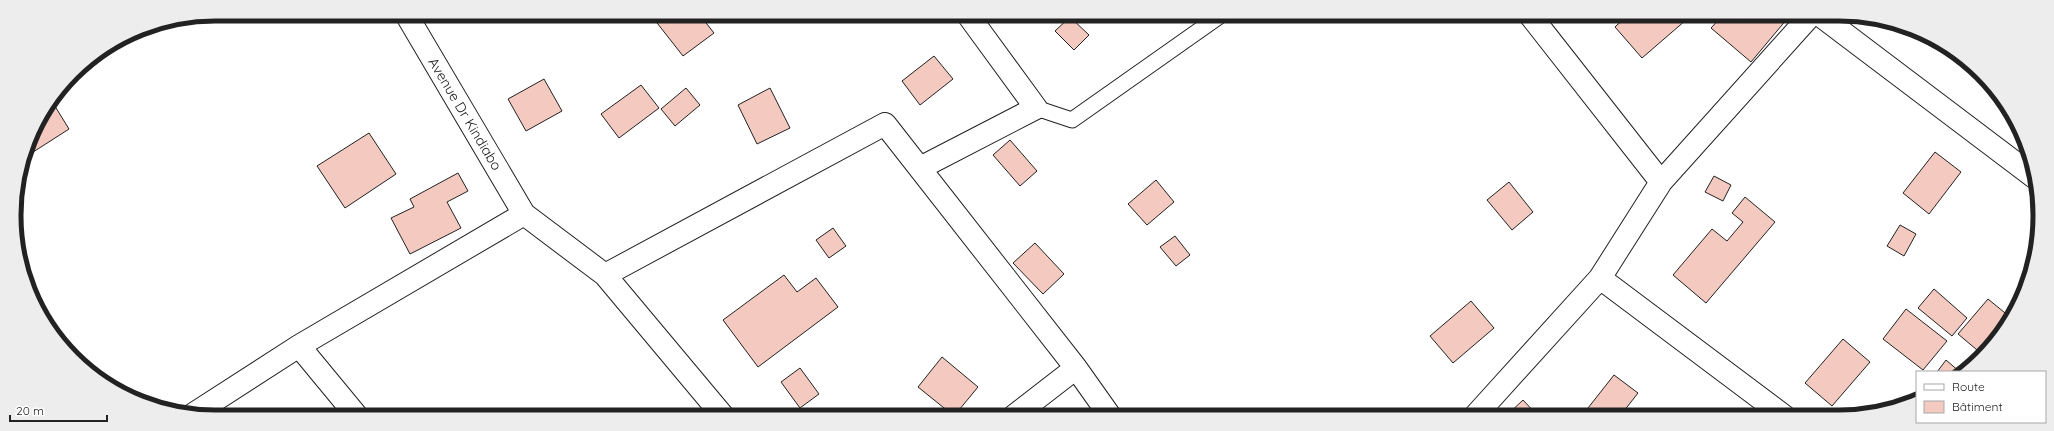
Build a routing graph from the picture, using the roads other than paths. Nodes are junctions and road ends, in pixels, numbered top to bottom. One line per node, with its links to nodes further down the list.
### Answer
1 (410, 21): 11 (street, Avenue Dr Kindiabo)
2 (972, 21): 7 (street)
3 (1212, 21): 7 (lane)
4 (1535, 21): 10 (street)
5 (1806, 21): 10 (street)
6 (1828, 21): 9 (street)
7 (1036, 108): 8 (street)
8 (920, 168): 12 (street); 15 (street)
9 (2028, 172)
10 (1661, 182): 13 (street)
11 (524, 214): 12 (street); 14 (street)
12 (605, 275): 18 (street)
13 (1600, 278): 21 (street); 22 (street)
14 (299, 346): 16 (street); 17 (street)
15 (1076, 368): 19 (street); 20 (street)
16 (200, 410)
17 (352, 410)
18 (718, 410)
19 (1022, 410)
20 (1106, 410)
21 (1480, 410)
22 (1776, 410)

